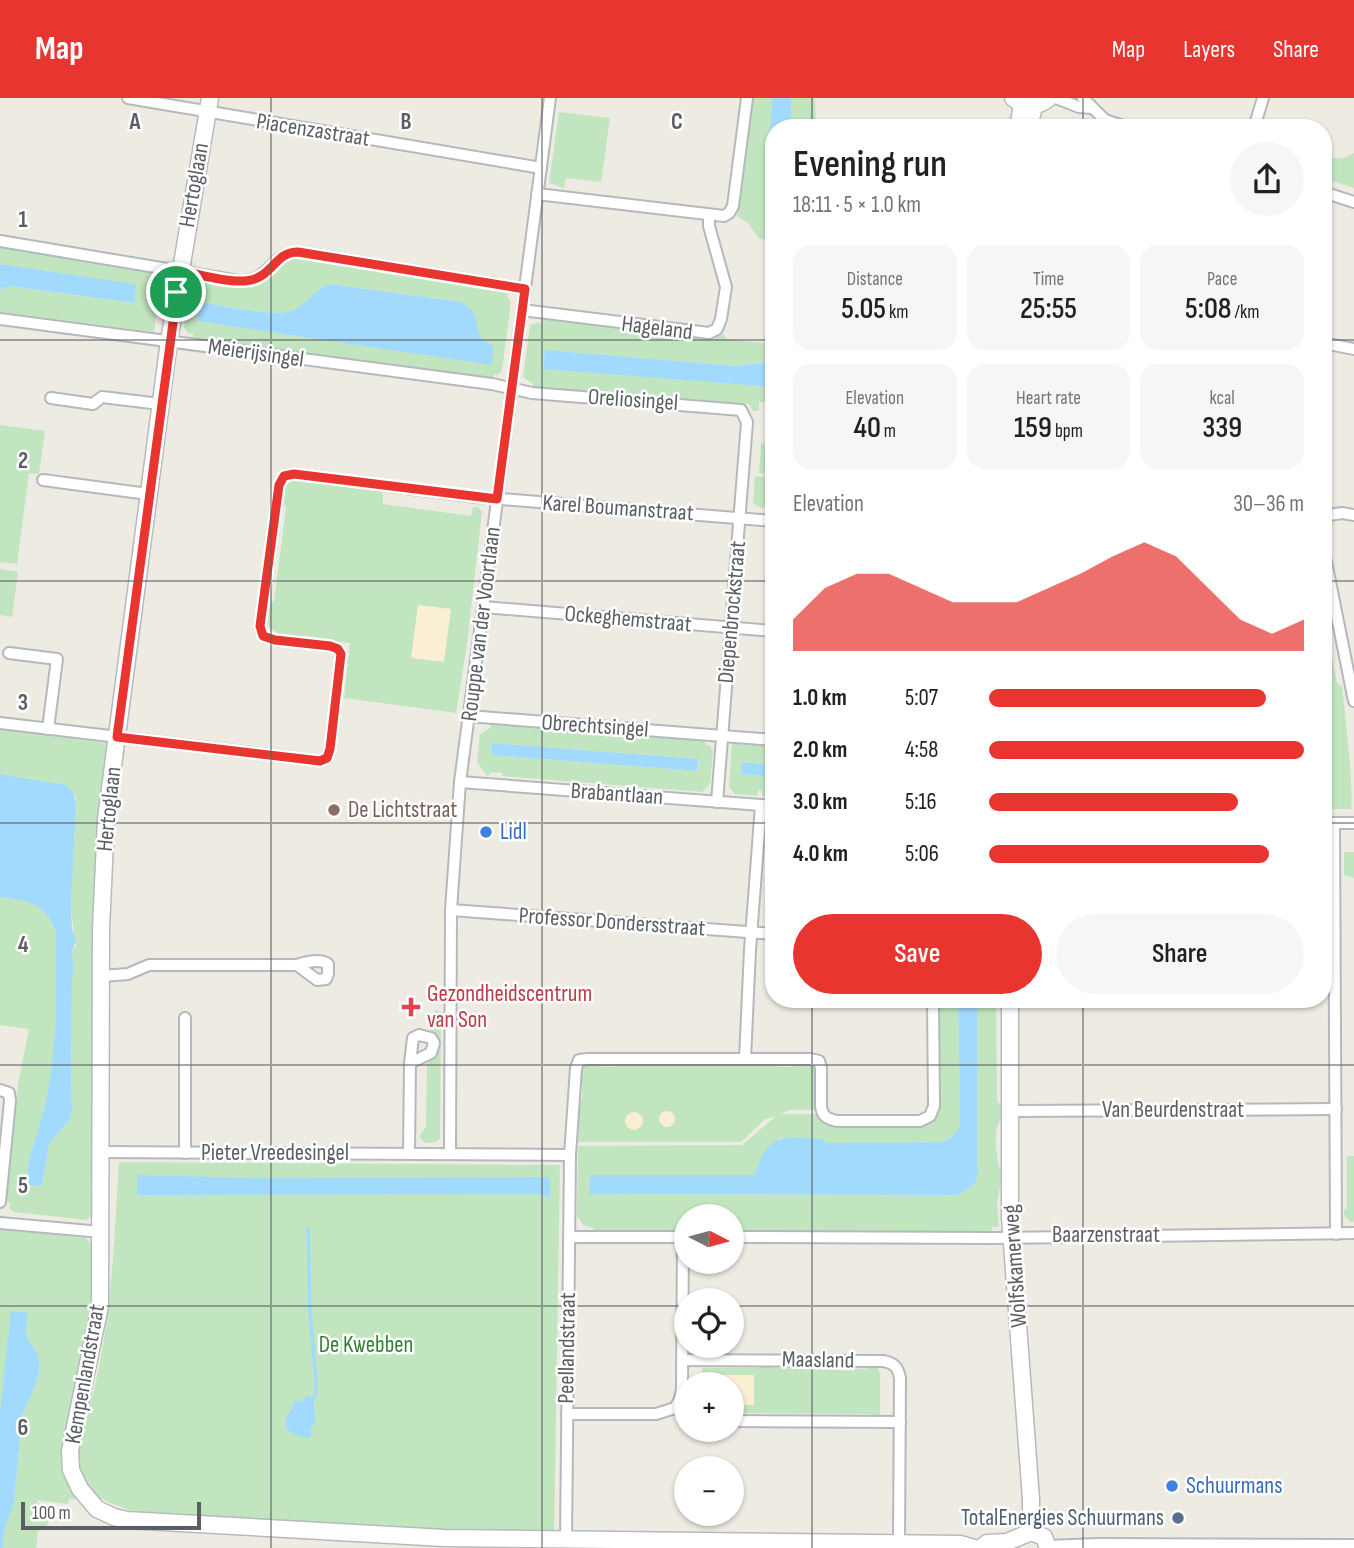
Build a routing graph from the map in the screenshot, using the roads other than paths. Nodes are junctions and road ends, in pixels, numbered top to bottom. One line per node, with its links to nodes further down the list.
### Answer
1 (128, 98): 8 (street, Piacenzastraat)
2 (550, 98): 14 (street, Rouppe van der Voortlaan)
3 (747, 98): 18 (street)
4 (1056, 98): 9 (street)
5 (1083, 98): 9 (street)
6 (1263, 98): 13 (street)
7 (1030, 101): 10 (street); 11 (street)
8 (208, 105): 14 (street, Piacenzastraat); 20 (street, Hertoglaan)
9 (1092, 108): 12 (street)
10 (1022, 119)
11 (1029, 119)
12 (1104, 119)
13 (1257, 119)
14 (541, 168): 15 (street, Rouppe van der Voortlaan)
15 (537, 194): 18 (street); 21 (street, Rouppe van der Voortlaan)
16 (1332, 195): 17 (street)
17 (1354, 202)
18 (709, 216): 22 (street, Hageland)
19 (0, 241): 20 (street)
20 (180, 271): 21 (street); 24 (street, Hertoglaan)
21 (525, 289): 22 (street, Rouppe van der Voortlaan)
22 (522, 310): 27 (street, Rouppe van der Voortlaan)
23 (0, 319): 24 (street, Meierijsingel)
24 (169, 341): 27 (street, Meierijsingel); 29 (street, Hertoglaan)
25 (1332, 344): 26 (street)
26 (1354, 349)
27 (512, 388): 30 (street, Oreliosingel); 33 (street, Rouppe van der Voortlaan)
28 (51, 398): 29 (street)
29 (160, 404): 32 (street, Hertoglaan)
30 (747, 422): 36 (street, Diepenbrockstraat)
31 (43, 480): 32 (street)
32 (148, 494): 48 (street, Hertoglaan)
33 (497, 499): 36 (street, Karel Boumanstraat); 39 (street, Rouppe van der Voortlaan); 48 (street, Karel Boumanstraat)
34 (1332, 515): 35 (street)
35 (1354, 515)
36 (740, 518): 37 (street, Karel Boumanstraat); 40 (street, Diepenbrockstraat)
37 (765, 520)
38 (1332, 592): 43 (street)
39 (483, 607): 40 (street, Ockeghemstraat); 44 (street, Rouppe van der Voortlaan)
40 (731, 627): 41 (street, Ockeghemstraat); 47 (street, Diepenbrockstraat)
41 (765, 630)
42 (9, 653): 46 (street)
43 (1354, 701)
44 (468, 716): 47 (street, Obrechtsingel); 50 (street, Rouppe van der Voortlaan)
45 (0, 723): 46 (street)
46 (48, 729): 48 (street)
47 (722, 736): 49 (street, Obrechtsingel); 51 (street, Diepenbrockstraat)
48 (117, 737): 60 (street, Hertoglaan)
49 (765, 739)
50 (460, 782): 51 (street, Brabantlaan); 56 (street, Rouppe van der Voortlaan)
51 (718, 802): 52 (street, Brabantlaan)
52 (761, 805): 53 (street, Brabantlaan); 57 (street)
53 (765, 805)
54 (1332, 823): 55 (street)
55 (1354, 823)
56 (451, 910): 57 (street, Professor Dondersstraat); 73 (street, Rouppe van der Voortlaan)
57 (751, 933): 58 (street, Professor Dondersstraat); 65 (street)
58 (765, 934)
59 (297, 965): 60 (street)
60 (101, 976): 70 (street, Hertoglaan)
61 (933, 1008): 65 (street)
62 (1010, 1008): 69 (street, Wolfskamerweg)
63 (1331, 1008): 68 (street)
64 (185, 1018): 71 (street)
65 (745, 1059): 74 (street, Peellandstraat)
66 (410, 1063): 72 (street)
67 (0, 1090): 75 (street)
68 (1336, 1109): 69 (street, Van Beurdenstraat); 79 (street)
69 (1011, 1111): 83 (street, Wolfskamerweg)
70 (101, 1153): 71 (street, Pieter Vreedesingel); 77 (street, Hertoglaan)
71 (185, 1153): 72 (street, Pieter Vreedesingel)
72 (409, 1153): 73 (street, Pieter Vreedesingel)
73 (450, 1153): 74 (street, Pieter Vreedesingel)
74 (570, 1155): 80 (street, Peellandstraat)
75 (0, 1202)
76 (0, 1223): 77 (street)
77 (101, 1232): 92 (street, Kempenlandstraat)
78 (1354, 1233): 79 (street, Baarzenstraat)
79 (1336, 1234): 83 (street, Baarzenstraat)
80 (569, 1237): 81 (street); 88 (street, Peellandstraat)
81 (674, 1237)
82 (744, 1237): 83 (street, Baarzenstraat)
83 (1012, 1237): 91 (street, Wolfskamerweg)
84 (683, 1274): 85 (street)
85 (682, 1360): 86 (street); 90 (street, Maasland)
86 (681, 1372)
87 (674, 1408): 88 (street)
88 (567, 1414): 92 (street, Peellandstraat)
89 (744, 1421): 90 (street)
90 (900, 1422): 93 (street, Maasland)
91 (1031, 1532): 95 (street); 97 (street)
92 (566, 1541): 93 (street, Kempenlandstraat)
93 (899, 1543): 96 (street, Kempenlandstraat)
94 (1354, 1545): 95 (street)
95 (1048, 1547)
96 (974, 1548)
97 (981, 1548)

